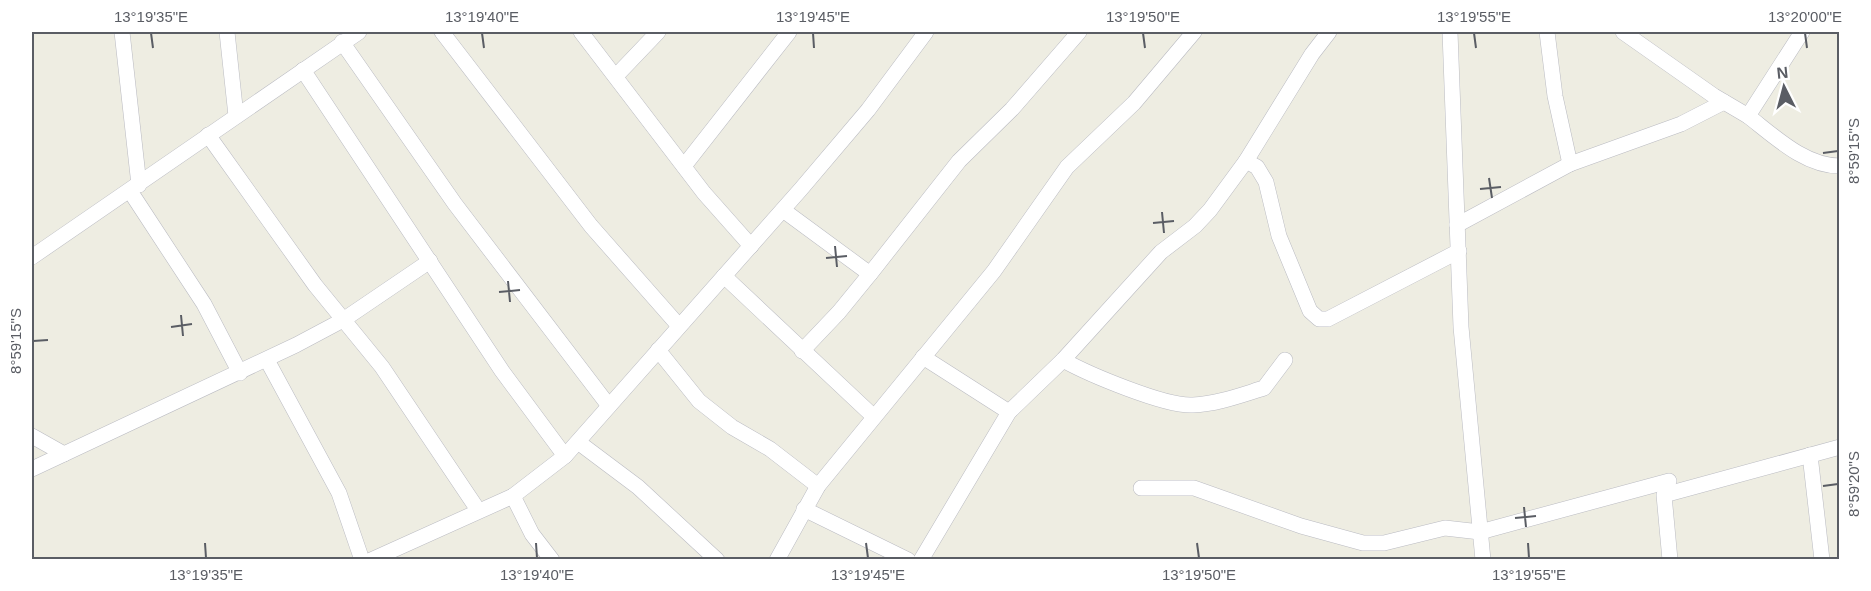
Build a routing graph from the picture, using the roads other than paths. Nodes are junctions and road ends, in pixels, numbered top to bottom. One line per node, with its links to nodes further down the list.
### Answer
1 (122, 32): 27 (street)
2 (227, 32): 20 (street)
3 (359, 32): 16 (street)
4 (442, 32): 37 (street)
5 (581, 32): 18 (street)
6 (658, 32): 18 (street)
7 (789, 32): 25 (street)
8 (926, 32): 28 (street)
9 (1079, 32): 34 (street)
10 (1194, 32): 40 (street)
11 (1329, 32): 23 (street)
12 (1450, 32): 29 (street)
13 (1547, 32): 24 (street)
14 (1623, 32): 19 (street)
15 (1802, 32): 21 (street)
16 (338, 40): 17 (street); 45 (street)
17 (303, 70): 20 (street); 33 (street)
18 (616, 76): 25 (street)
19 (1724, 102): 21 (street); 24 (street)
20 (236, 116): 22 (street)
21 (1748, 116): 26 (street)
22 (208, 135): 27 (street); 36 (street)
23 (1246, 161): 31 (street); 42 (street)
24 (1570, 165): 29 (street)
25 (684, 166): 30 (street)
26 (1839, 166)
27 (135, 188): 32 (street); 44 (street)
28 (783, 210): 30 (street); 34 (street)
29 (1457, 225): 31 (street)
30 (751, 246): 35 (street)
31 (1459, 251): 61 (street)
32 (32, 257)
33 (430, 261): 36 (street); 53 (street)
34 (870, 274): 39 (street)
35 (724, 276): 37 (street); 39 (street)
36 (343, 320): 41 (street); 60 (street)
37 (679, 326): 38 (street)
38 (658, 350): 45 (street); 56 (street)
39 (802, 351): 47 (street)
40 (923, 357): 46 (street); 47 (street)
41 (267, 360): 44 (street); 62 (street)
42 (1063, 360): 43 (street); 46 (street)
43 (1285, 360)
44 (240, 373): 51 (street)
45 (609, 406): 49 (street)
46 (1009, 412): 68 (street)
47 (873, 416): 56 (street)
48 (32, 436): 51 (street)
49 (578, 442): 53 (street); 65 (street)
50 (1839, 447): 52 (street)
51 (64, 454): 54 (street)
52 (1810, 455): 70 (street); 71 (street)
53 (565, 456): 58 (street)
54 (32, 469)
55 (1669, 481): 61 (street)
56 (818, 486): 59 (street)
57 (1141, 488): 61 (street)
58 (513, 496): 60 (street); 64 (street)
59 (804, 509): 66 (street); 67 (street)
60 (478, 510): 63 (street)
61 (1480, 532): 69 (street)
62 (362, 560)
63 (371, 560)
64 (552, 560)
65 (717, 560)
66 (777, 560)
67 (908, 560)
68 (921, 560)
69 (1483, 560)
70 (1670, 560)
71 (1822, 560)

